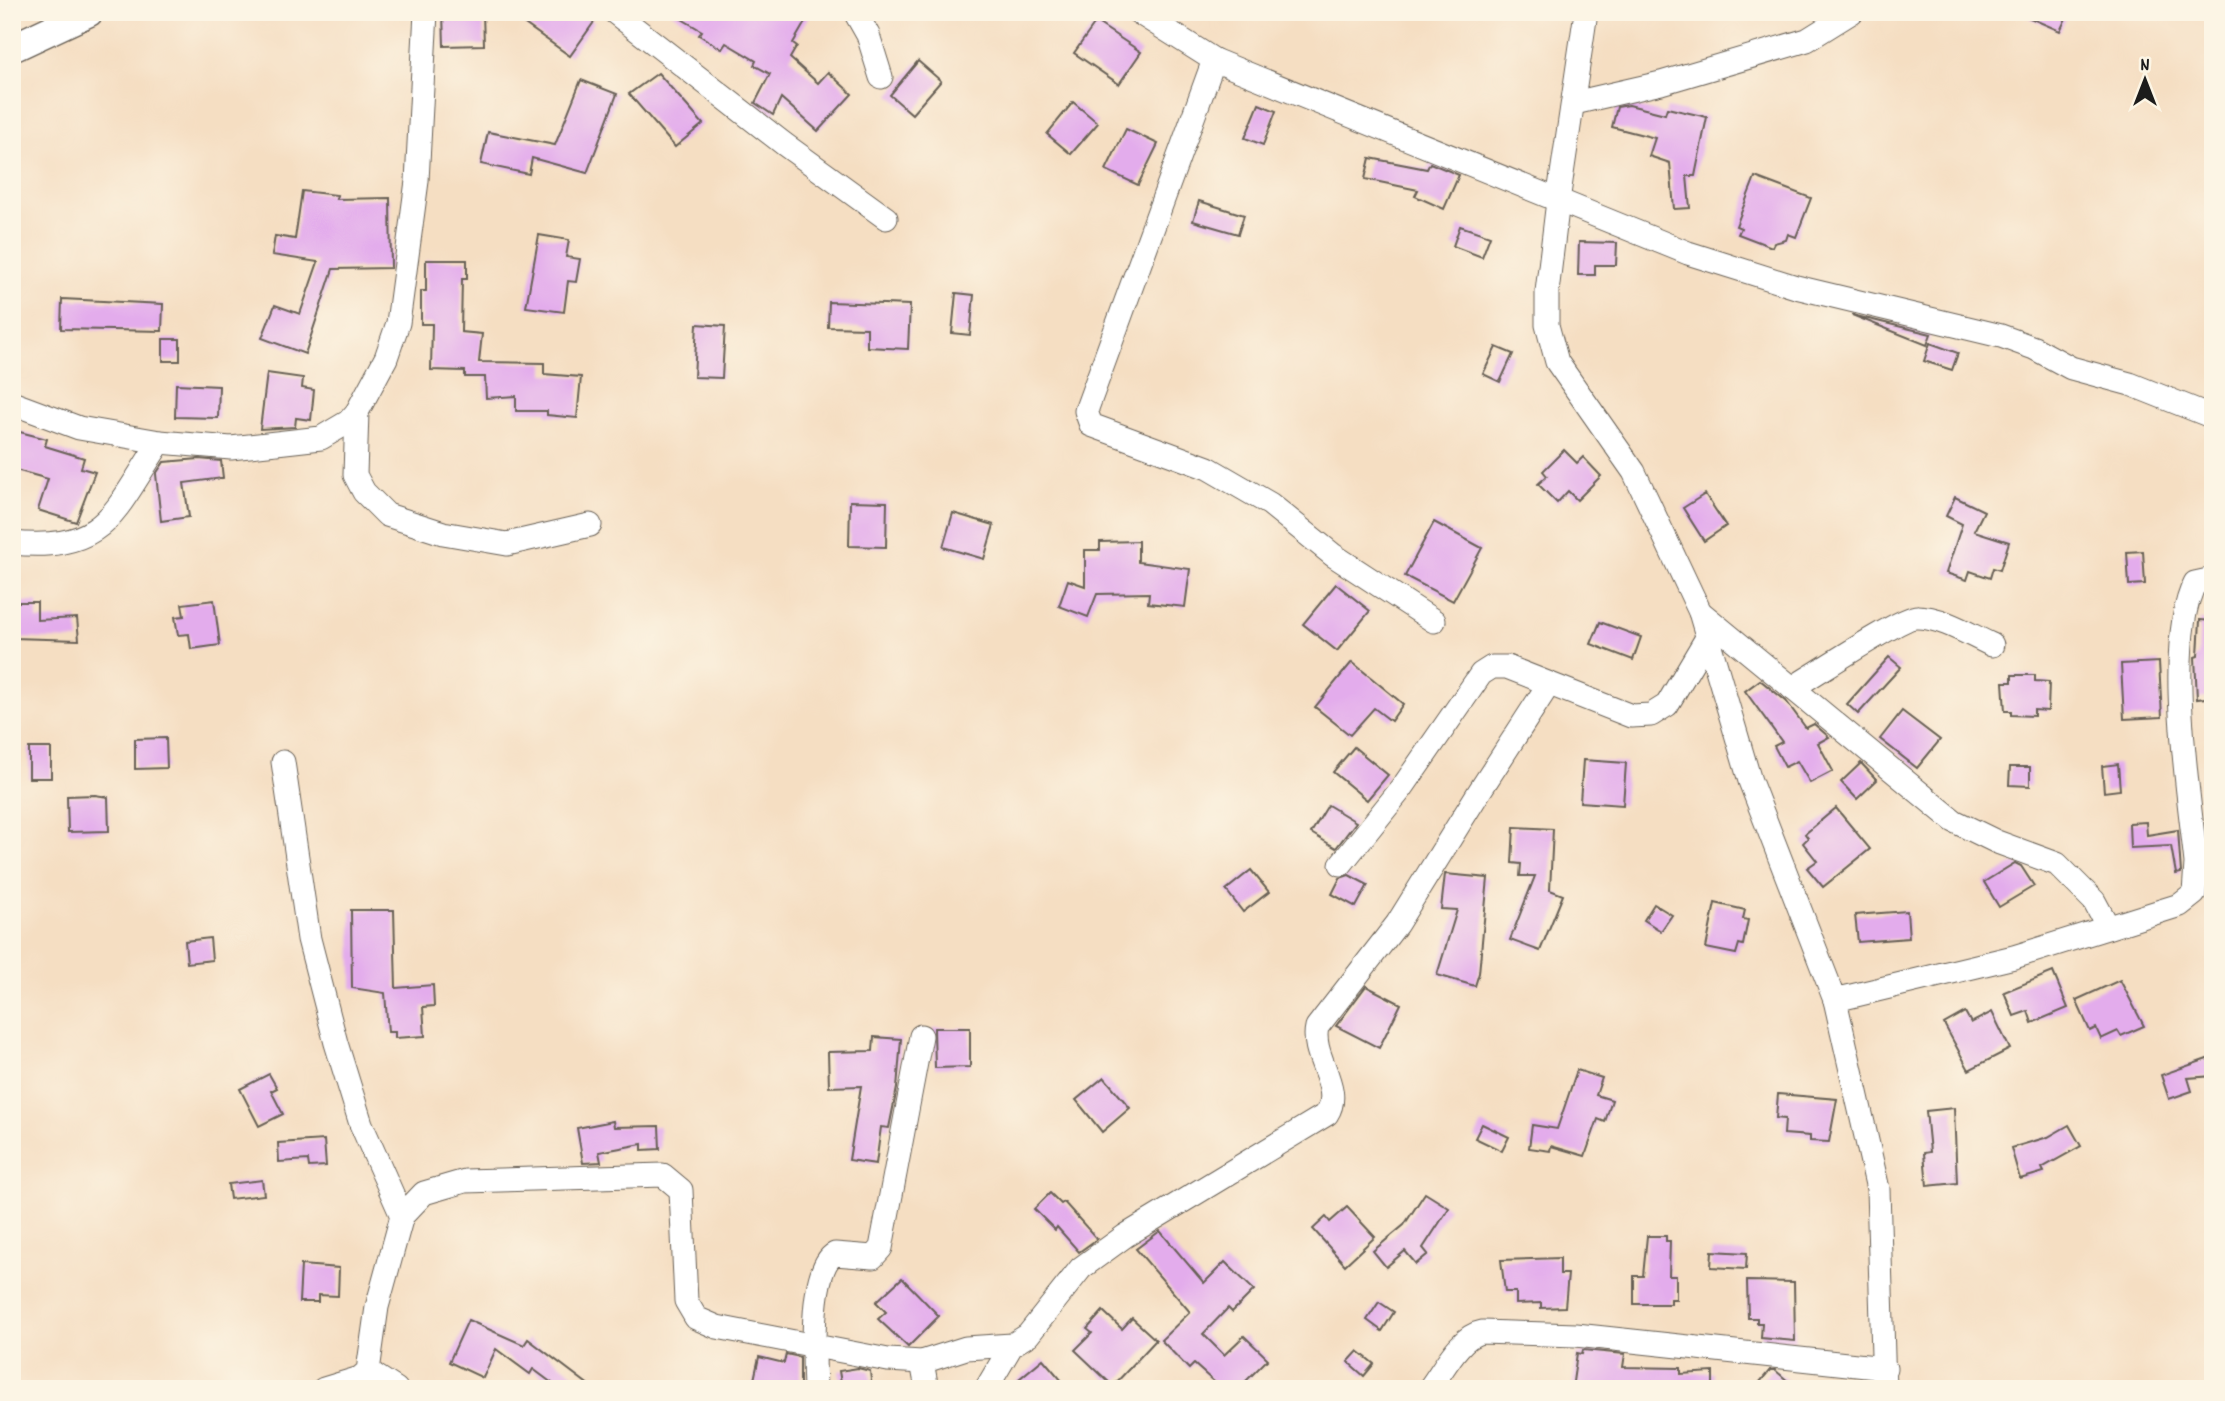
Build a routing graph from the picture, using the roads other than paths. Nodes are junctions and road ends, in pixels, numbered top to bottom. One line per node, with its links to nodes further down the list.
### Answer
1 (89, 12): 8 (street)
2 (426, 12): 15 (street)
3 (614, 12): 13 (street)
4 (855, 12): 10 (street)
5 (1138, 12): 9 (street)
6 (1586, 12): 11 (street)
7 (1852, 12): 11 (street)
8 (12, 48)
9 (1214, 60): 12 (street); 22 (street)
10 (881, 77)
11 (1574, 103): 12 (street)
12 (1558, 201): 16 (street); 21 (street)
13 (886, 218)
14 (12, 403): 17 (street)
15 (358, 412): 17 (street); 18 (street)
16 (2213, 417)
17 (160, 442): 19 (street)
18 (590, 525)
19 (12, 544)
20 (2213, 579): 29 (street)
21 (1700, 612): 23 (street); 26 (street)
22 (1434, 621)
23 (1708, 636): 25 (street); 30 (street)
24 (1992, 645): 26 (street)
25 (1549, 684): 28 (street); 34 (street)
26 (1792, 688): 29 (street)
27 (284, 762): 32 (street)
28 (1341, 864)
29 (2108, 927): 30 (street)
30 (1835, 1000): 37 (street)
31 (921, 1036): 33 (street)
32 (402, 1216): 33 (street); 36 (street)
33 (813, 1345): 35 (street); 40 (street)
34 (1012, 1345): 35 (street); 42 (street)
35 (922, 1362): 41 (street)
36 (368, 1371): 38 (street); 39 (street)
37 (1885, 1378): 43 (street)
38 (324, 1389)
39 (396, 1389)
40 (815, 1389)
41 (927, 1389)
42 (986, 1389)
43 (1429, 1389)

